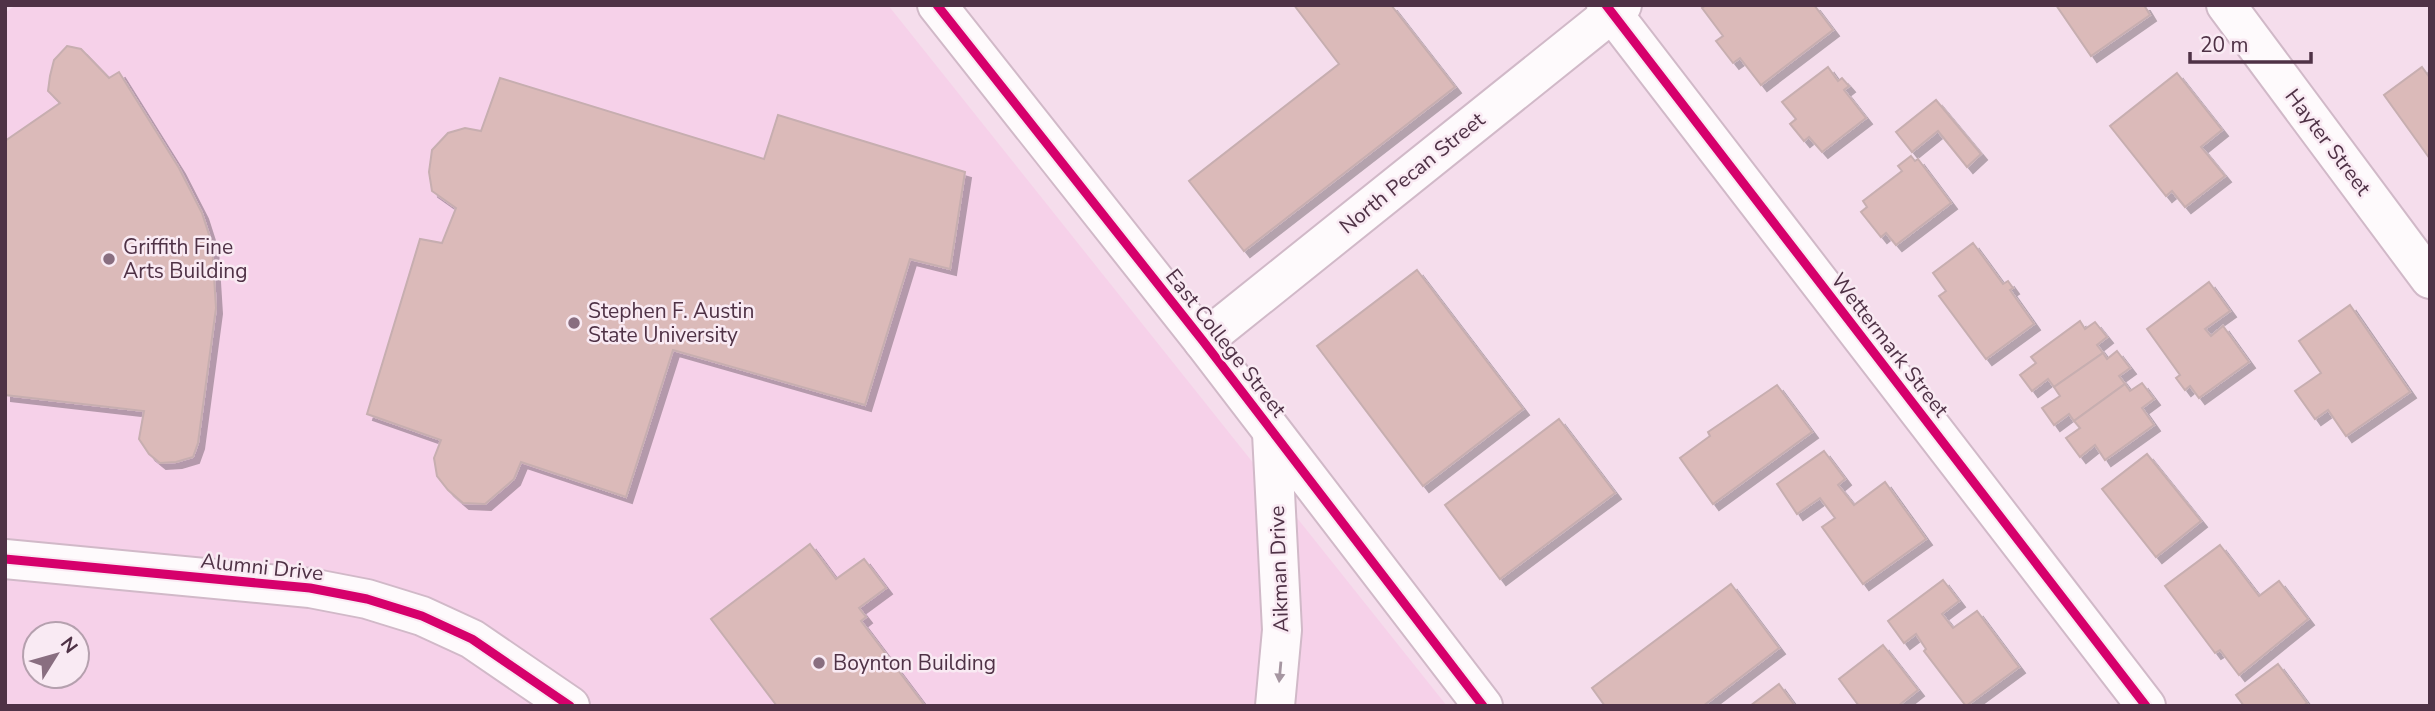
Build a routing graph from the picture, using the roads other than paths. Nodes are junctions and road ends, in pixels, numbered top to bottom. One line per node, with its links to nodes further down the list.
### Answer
1 (937, 5): 5 (street, East College Street)
2 (2226, 5): 4 (street, Hayter Street)
3 (1613, 8): 5 (street, North Pecan Street); 11 (street, Wettermark Street)
4 (2430, 279)
5 (1203, 341): 6 (street, East College Street)
6 (1272, 432): 9 (street, Aikman Drive, one-way to 9); 10 (street, East College Street)
7 (5, 559): 8 (street, Alumni Drive)
8 (570, 706)
9 (1275, 706)
10 (1483, 706)
11 (2146, 706)

